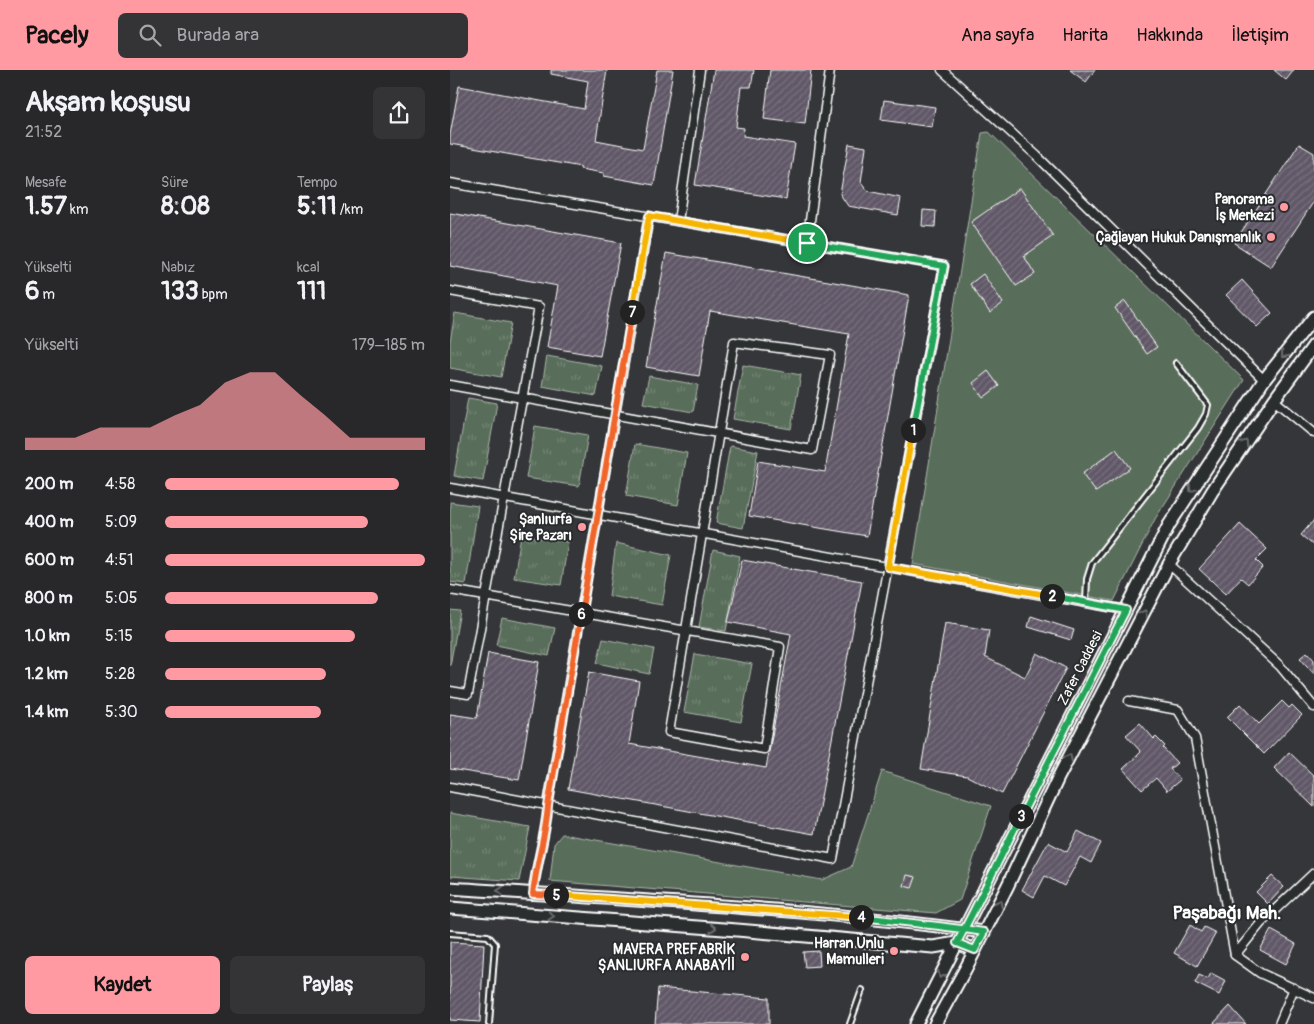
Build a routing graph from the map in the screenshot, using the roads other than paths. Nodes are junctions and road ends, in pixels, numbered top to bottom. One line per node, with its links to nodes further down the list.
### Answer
1 (700, 70): 6 (street)
2 (830, 70): 7 (street)
3 (942, 70): 12 (street)
4 (450, 183): 5 (street)
5 (649, 216): 6 (street); 16 (street)
6 (678, 221): 7 (street)
7 (807, 243): 24 (street)
8 (450, 291): 14 (street)
9 (1314, 316): 12 (main road, Zafer Caddesi, one-way to 12)
10 (1314, 345): 15 (main road)
11 (1176, 363): 27 (lane)
12 (1264, 380): 28 (main road, Zafer Caddesi, one-way to 28)
13 (450, 385): 14 (street)
14 (522, 398): 16 (street); 20 (street)
15 (1274, 400): 18 (street); 23 (main road, one-way to 15)
16 (615, 415): 17 (street); 21 (street)
17 (719, 433): 17 (street); 22 (street)
18 (1314, 433)
19 (450, 488): 20 (street)
20 (504, 498): 21 (street); 26 (street)
21 (598, 514): 22 (street); 29 (street)
22 (702, 533): 24 (street); 30 (street)
23 (1169, 564): 33 (street); 41 (main road, one-way to 23)
24 (888, 567): 27 (street); 35 (street)
25 (450, 590): 26 (street)
26 (486, 596): 29 (street); 31 (street)
27 (1086, 602): 28 (street)
28 (1126, 610): 40 (main road, Zafer Caddesi)
29 (581, 613): 30 (street); 35 (street)
30 (686, 631): 30 (street)
31 (450, 691)
32 (1129, 701): 45 (street)
33 (1314, 707)
34 (450, 787): 35 (street)
35 (548, 806): 38 (street)
36 (1314, 873): 45 (street)
37 (450, 888): 38 (main road, one-way to 37)
38 (533, 894): 40 (main road)
39 (450, 908): 43 (main road, one-way to 43)
40 (964, 929): 41 (main road); 43 (main road, Zafer Caddesi)
41 (984, 932): 44 (main road)
42 (450, 933): 49 (lane)
43 (957, 943): 44 (main road); 51 (main road, Zafer Caddesi, one-way to 51)
44 (975, 950): 52 (main road)
45 (1234, 955): 46 (street)
46 (1294, 988): 48 (street); 53 (street)
47 (862, 990): 50 (lane)
48 (1314, 998)
49 (490, 1024)
50 (850, 1024)
51 (916, 1024)
52 (935, 1024)
53 (1279, 1024)

